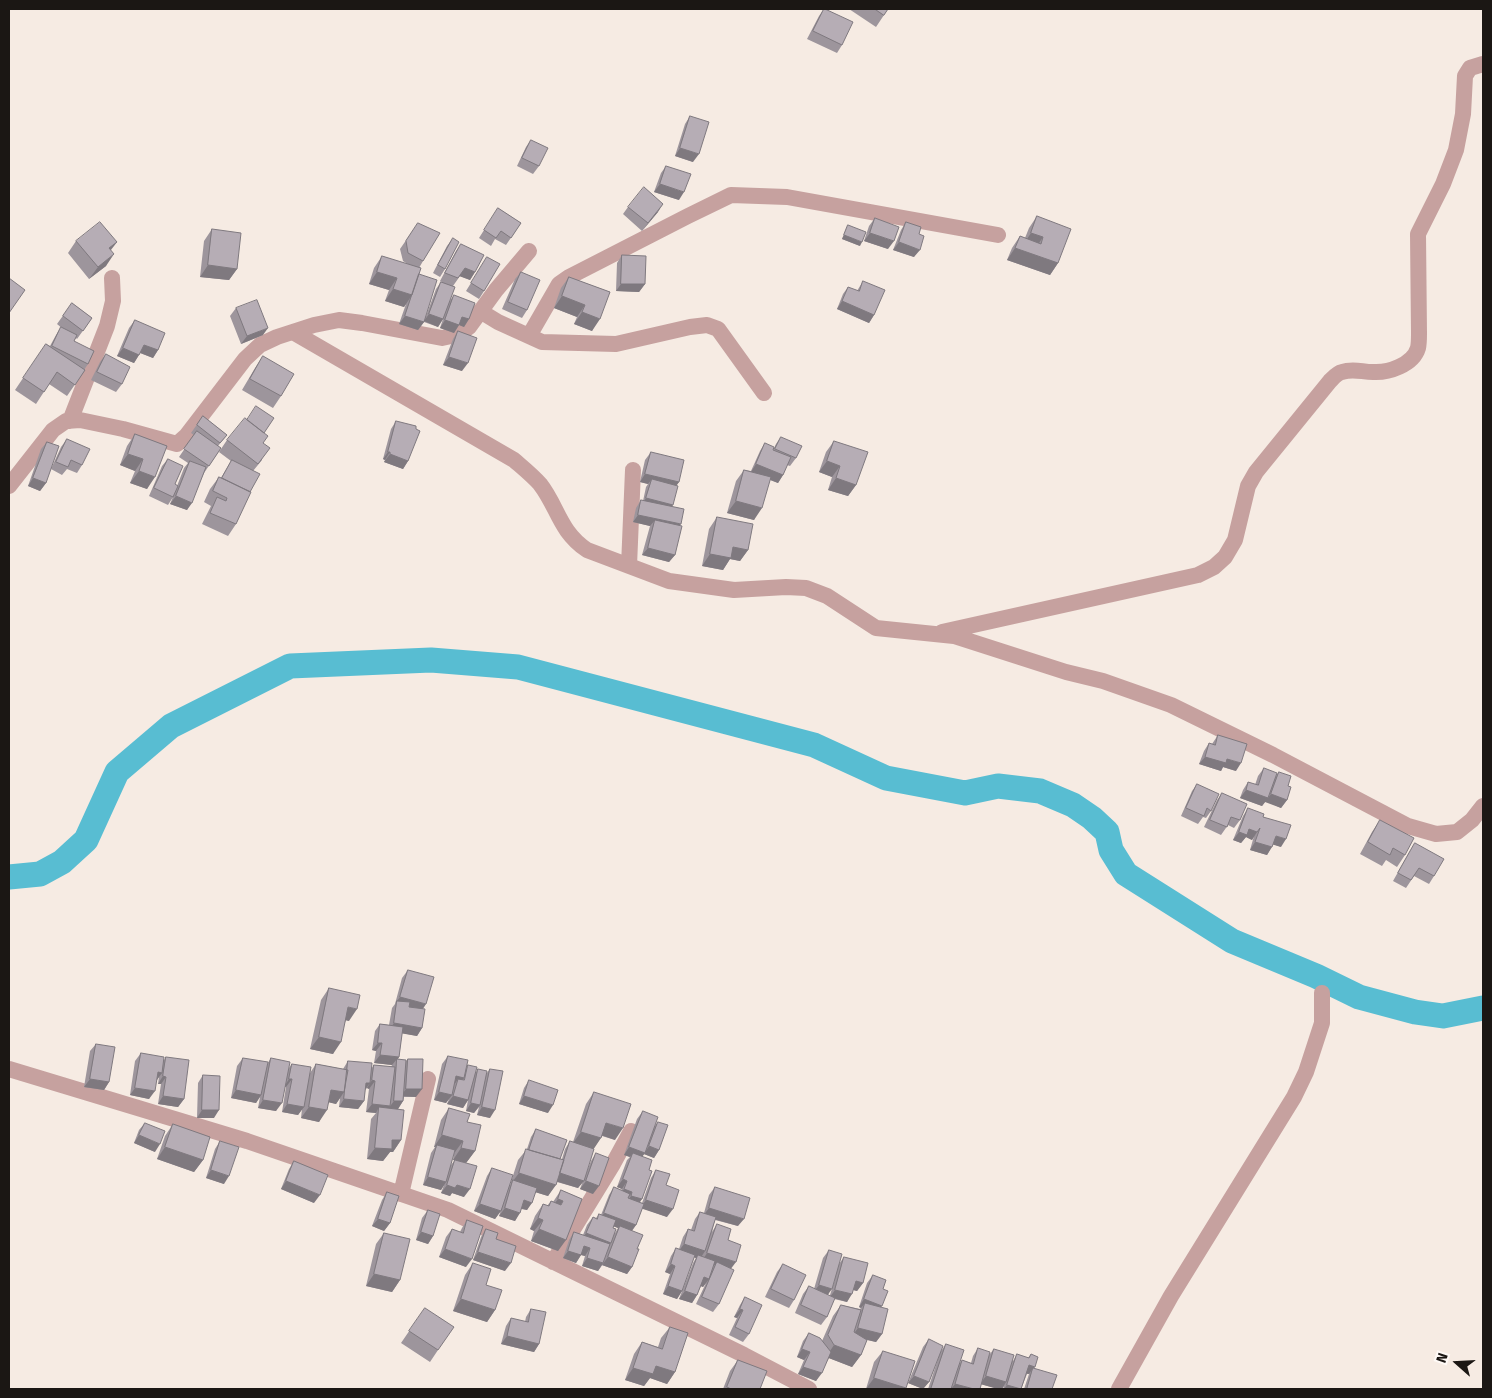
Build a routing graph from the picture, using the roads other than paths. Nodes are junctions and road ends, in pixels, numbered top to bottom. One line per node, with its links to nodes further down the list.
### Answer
1 (1483, 64): 13 (street)
2 (998, 235): 7 (street)
3 (530, 251): 5 (street)
4 (112, 278): 9 (street)
5 (480, 311): 6 (street); 7 (street)
6 (293, 332): 9 (street); 12 (street)
7 (529, 336): 8 (street)
8 (764, 393)
9 (70, 421): 11 (street)
10 (633, 470): 12 (street)
11 (9, 486)
12 (628, 566): 13 (street)
13 (932, 634): 14 (street)
14 (1483, 806)
15 (1322, 993): 22 (street)
16 (9, 1069): 19 (street)
17 (428, 1079): 19 (street)
18 (631, 1130): 20 (street)
19 (401, 1194): 20 (street)
20 (553, 1262): 21 (street)
21 (809, 1389)
22 (1119, 1389)

